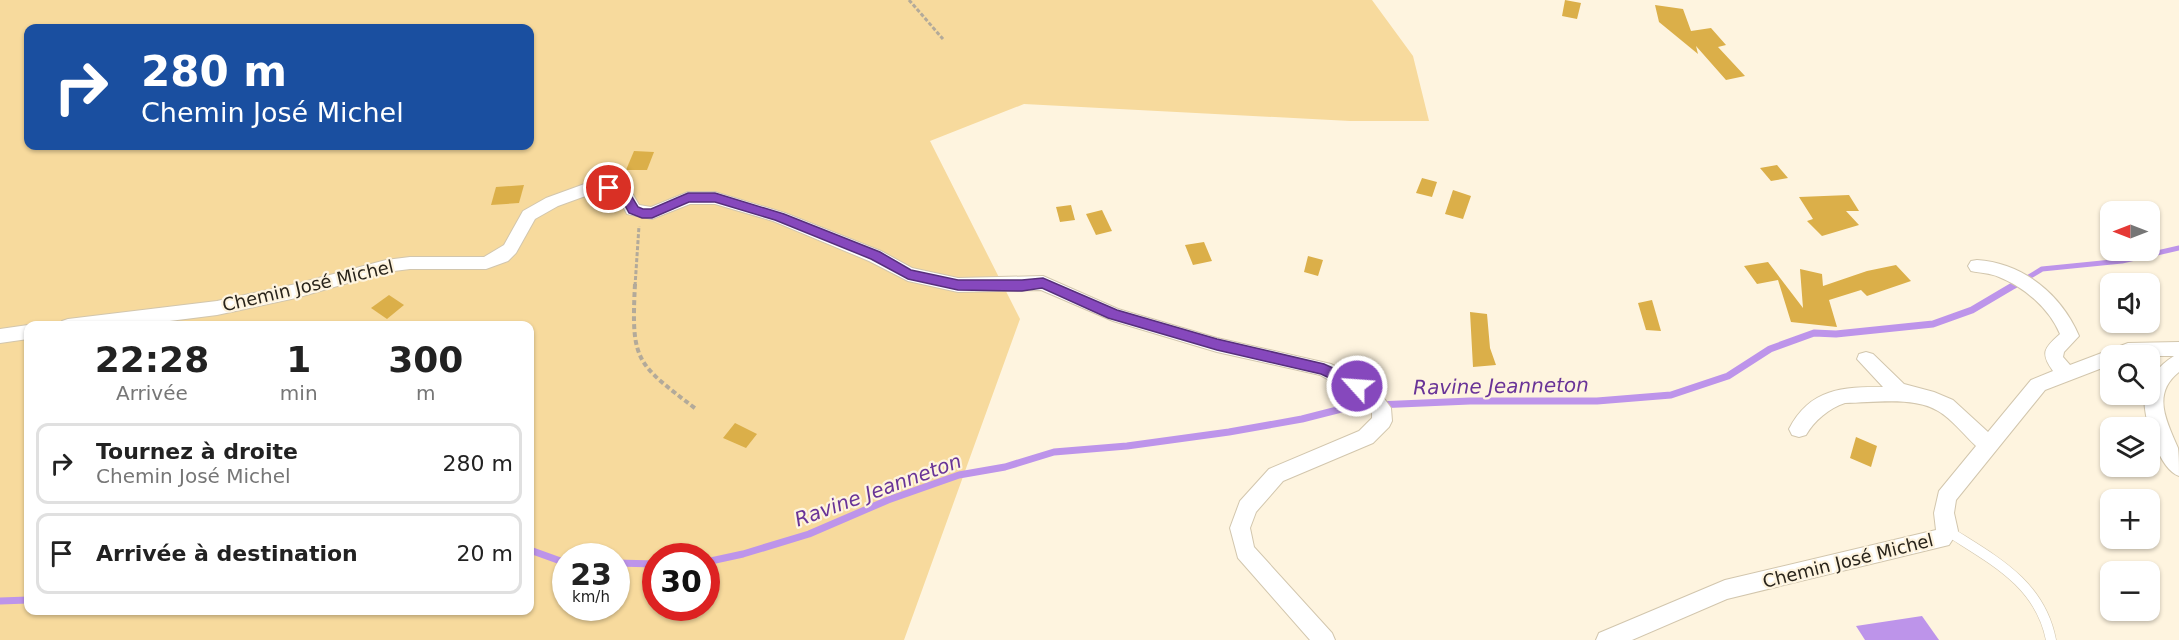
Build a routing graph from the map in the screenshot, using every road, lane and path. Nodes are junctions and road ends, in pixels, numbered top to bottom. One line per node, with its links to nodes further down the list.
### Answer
1 (909, 0): 2 (path)
2 (942, 39)
3 (642, 213): 5 (street, Chemin José Michel); 15 (path); 20 (street)
4 (1977, 266): 13 (street)
5 (109, 321)
6 (24, 333): 7 (street)
7 (0, 336)
8 (2160, 349): 9 (street, Chemin José Michel)
9 (2179, 349)
10 (1866, 359): 14 (street)
11 (2100, 361): 13 (street, Chemin José Michel)
12 (2179, 362): 18 (street)
13 (2066, 374): 17 (street, Chemin José Michel)
14 (1910, 395): 16 (street); 17 (street)
15 (696, 409)
16 (1798, 429)
17 (1989, 445): 19 (street, Chemin José Michel)
18 (2179, 468)
19 (1948, 531): 21 (street, Chemin José Michel); 22 (lane)
20 (1324, 640)
21 (1607, 640)
22 (2051, 640)

